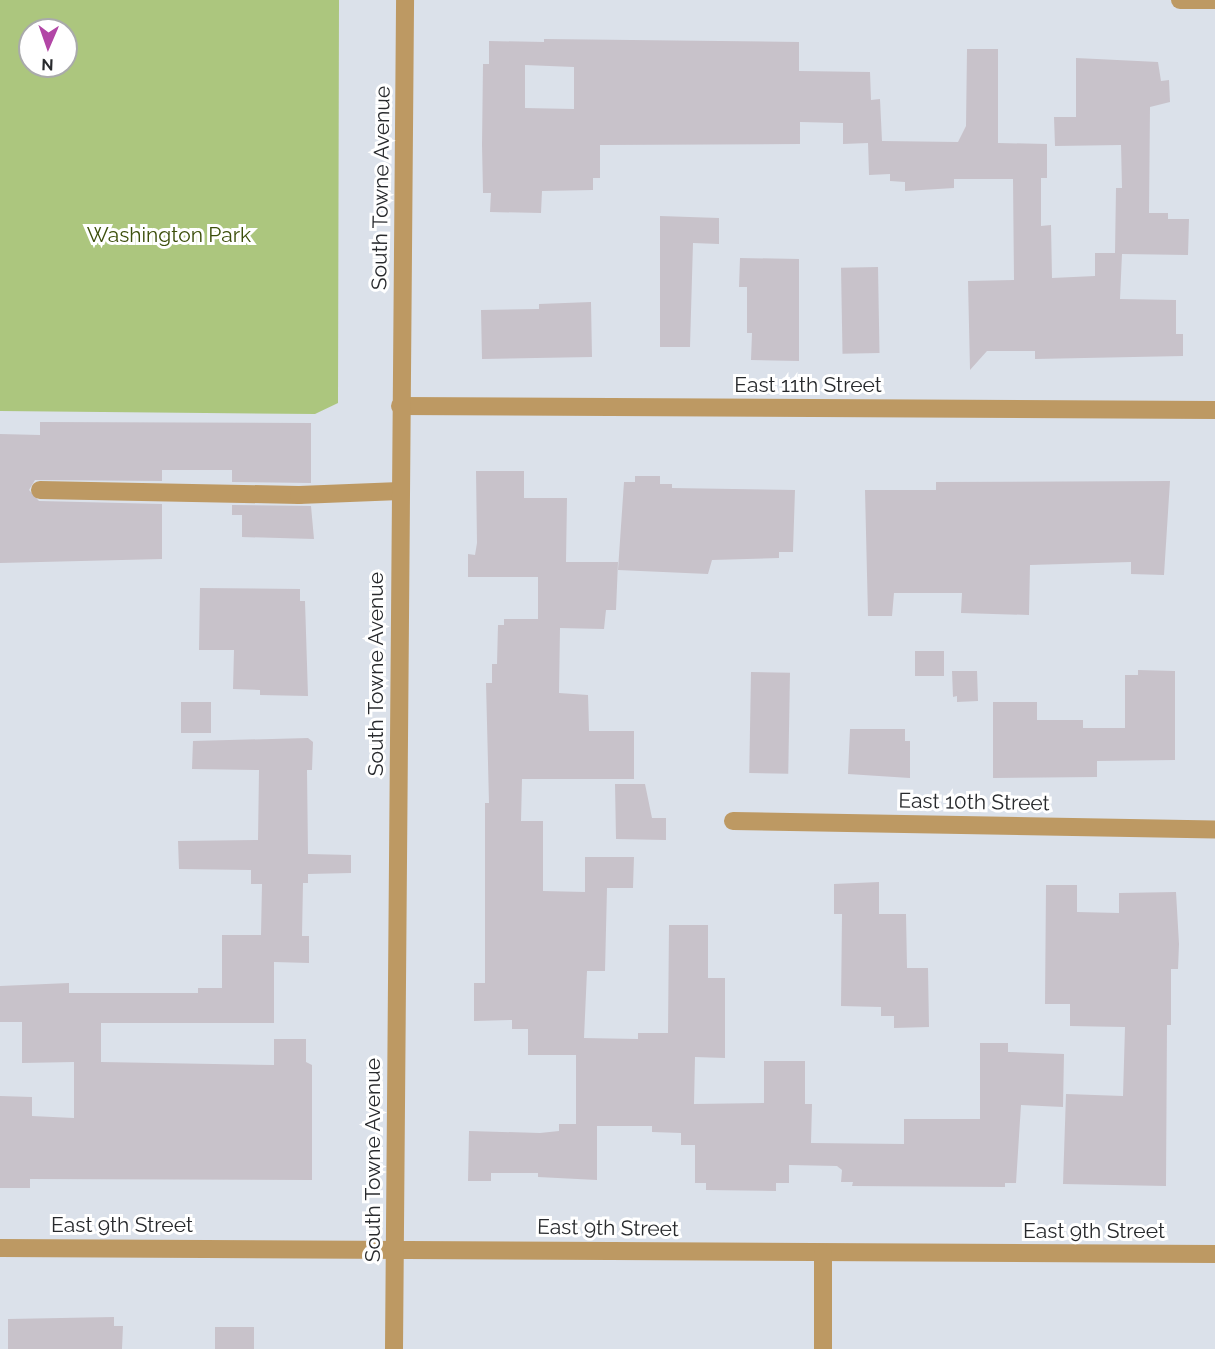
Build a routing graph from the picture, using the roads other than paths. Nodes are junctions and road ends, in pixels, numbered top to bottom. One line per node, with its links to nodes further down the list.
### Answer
1 (405, 0): 4 (street, South Towne Avenue)
2 (1180, 0): 3 (street)
3 (1215, 0)
4 (400, 406): 5 (street, East 11th Street); 7 (street, South Towne Avenue)
5 (1215, 410)
6 (40, 490): 7 (street)
7 (400, 492): 11 (street, South Towne Avenue)
8 (733, 821): 9 (street, East 10th Street)
9 (1215, 829)
10 (0, 1248): 11 (street, East 9th Street)
11 (394, 1248): 12 (street, East 9th Street); 14 (street, South Towne Avenue)
12 (823, 1253): 13 (street, East 9th Street); 15 (street)
13 (1215, 1254)
14 (394, 1349)
15 (823, 1349)

